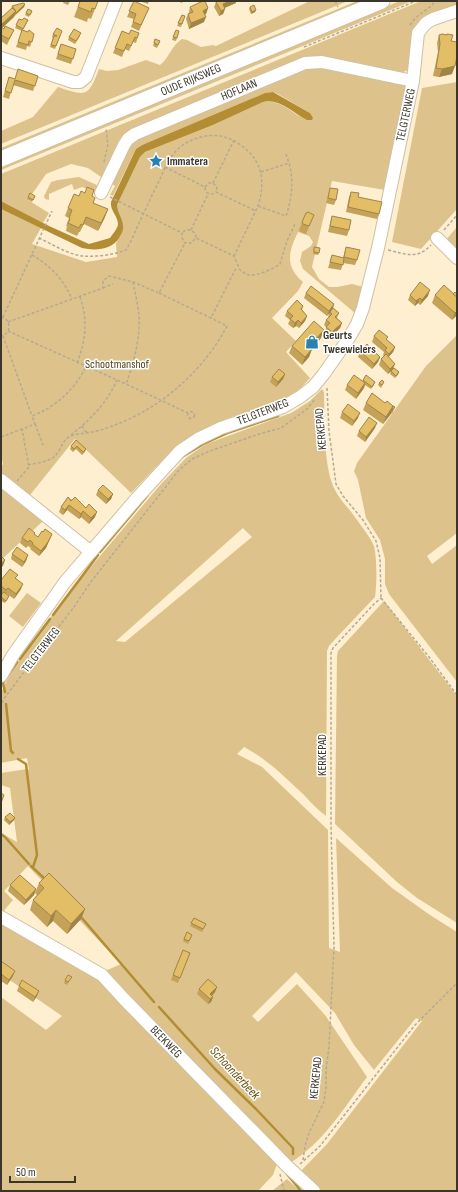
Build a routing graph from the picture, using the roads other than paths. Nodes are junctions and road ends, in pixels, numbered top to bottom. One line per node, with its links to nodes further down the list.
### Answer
1 (116, 1): 4 (street)
2 (382, 1): 6 (main road, OUDE RIJKSWEG)
3 (457, 11): 5 (street, TELGTERWEG)
4 (1, 58)
5 (413, 81): 7 (street, HOFLAAN); 11 (street, TELGTERWEG)
6 (1, 159)
7 (104, 194)
8 (437, 238): 9 (street)
9 (457, 258)
10 (1, 480): 11 (street)
11 (91, 552): 12 (street, TELGTERWEG)
12 (1, 676)
13 (1, 917): 14 (street, BEEKWEG)
14 (314, 1191)

